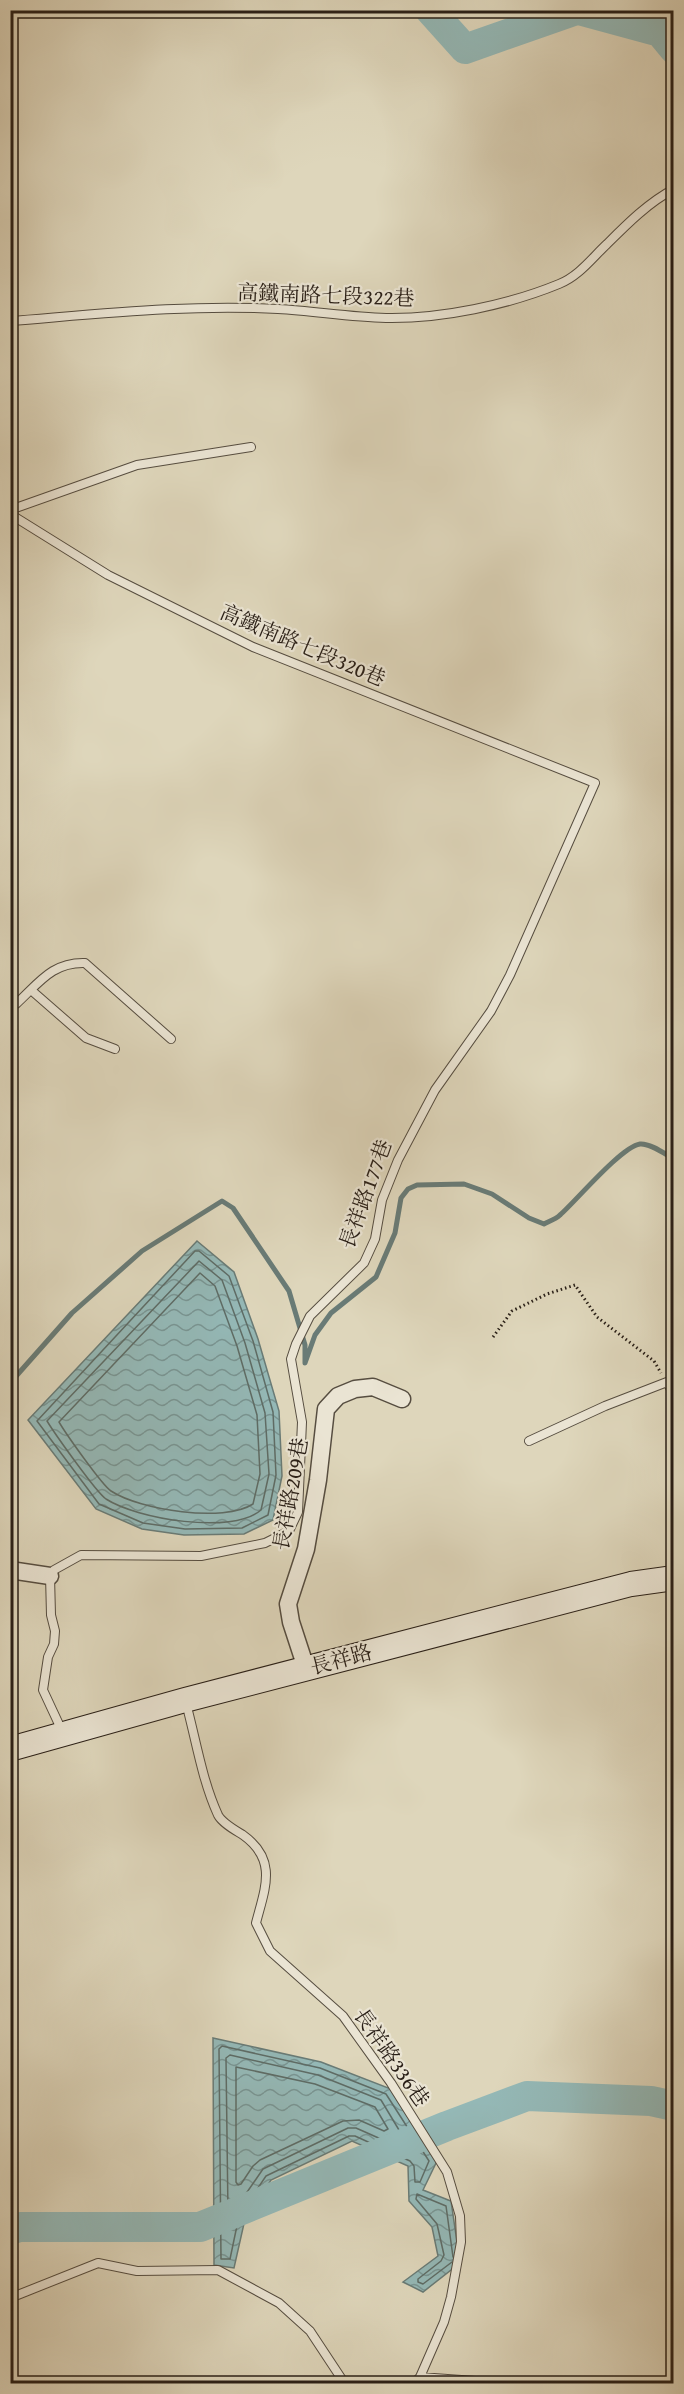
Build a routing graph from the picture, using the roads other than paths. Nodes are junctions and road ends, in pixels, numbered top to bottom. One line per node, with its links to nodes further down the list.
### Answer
1 (674, 189): 2 (lane, 高鐵南路七段322巷)
2 (10, 321)
3 (251, 447): 4 (lane)
4 (10, 512): 5 (lane, 高鐵南路七段320巷)
5 (595, 783): 16 (lane, 長祥路177巷)
6 (31, 990): 7 (lane); 8 (lane); 9 (lane)
7 (10, 1002)
8 (171, 1039)
9 (115, 1049)
10 (674, 1395): 12 (lane)
11 (402, 1399): 18 (street, 長祥路209巷)
12 (529, 1441)
13 (10, 1481): 14 (lane)
14 (10, 1530)
15 (10, 1570): 16 (street)
16 (50, 1576): 20 (lane)
17 (674, 1578): 18 (street, 長祥路)
18 (306, 1668): 19 (street, 長祥路)
19 (185, 1700): 20 (street, 長祥路); 23 (lane, 長祥路336巷)
20 (63, 1733): 21 (street, 長祥路)
21 (10, 1749)
22 (10, 2298): 24 (lane)
23 (417, 2380): 25 (lane)
24 (345, 2384)
25 (517, 2384)

